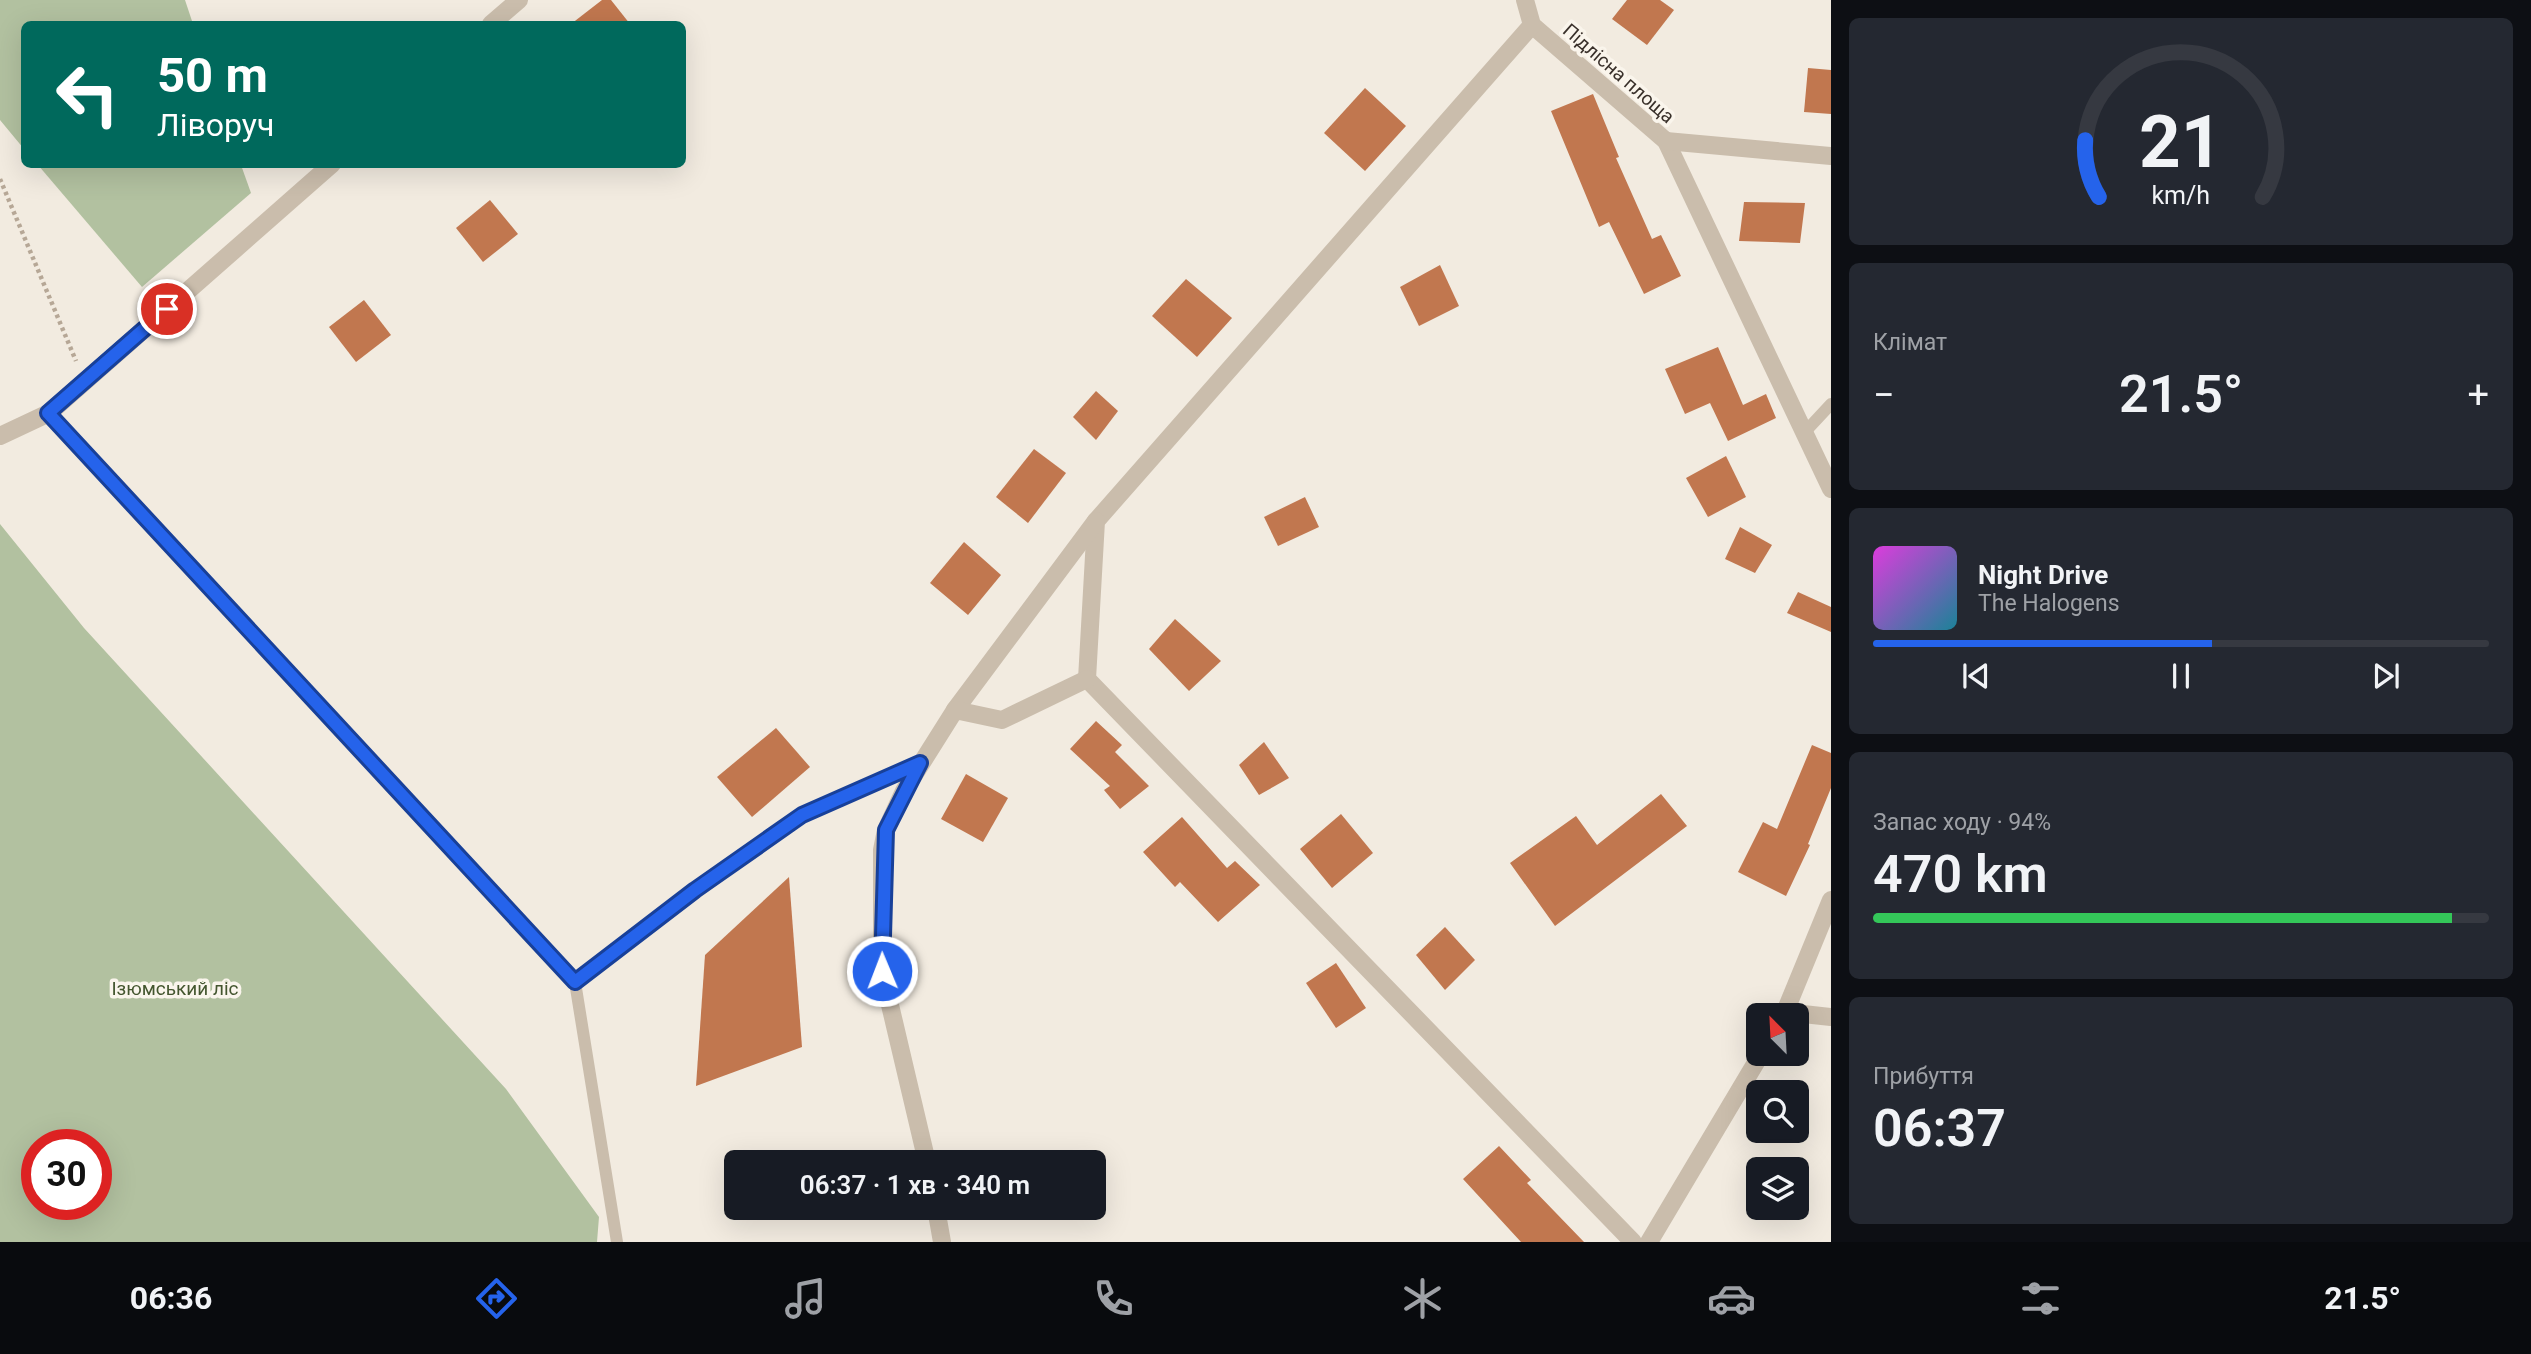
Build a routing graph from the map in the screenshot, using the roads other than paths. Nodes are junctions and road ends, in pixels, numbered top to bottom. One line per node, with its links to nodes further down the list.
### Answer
1 (519, 0): 3 (street)
2 (1525, 0): 4 (street, Підлісна площа)
3 (494, 21)
4 (1532, 25): 5 (street, Підлісна площа); 13 (street)
5 (1666, 141): 6 (street); 10 (street)
6 (1831, 156)
7 (326, 168): 9 (street)
8 (1831, 404): 10 (lane)
9 (48, 413): 11 (street); 18 (lane)
10 (1804, 433): 12 (street)
11 (0, 436)
12 (1831, 489)
13 (1096, 521): 14 (street); 15 (street)
14 (1087, 679): 15 (street); 27 (street)
15 (955, 710): 16 (street)
16 (920, 763): 18 (lane); 23 (street)
17 (1831, 900): 19 (street)
18 (575, 982): 25 (lane)
19 (1789, 1003)
20 (1810, 1016): 21 (street)
21 (1831, 1017)
22 (1754, 1066): 28 (street)
23 (924, 1150)
24 (938, 1220): 26 (street)
25 (617, 1242)
26 (942, 1242)
27 (1633, 1242)
28 (1649, 1242)

